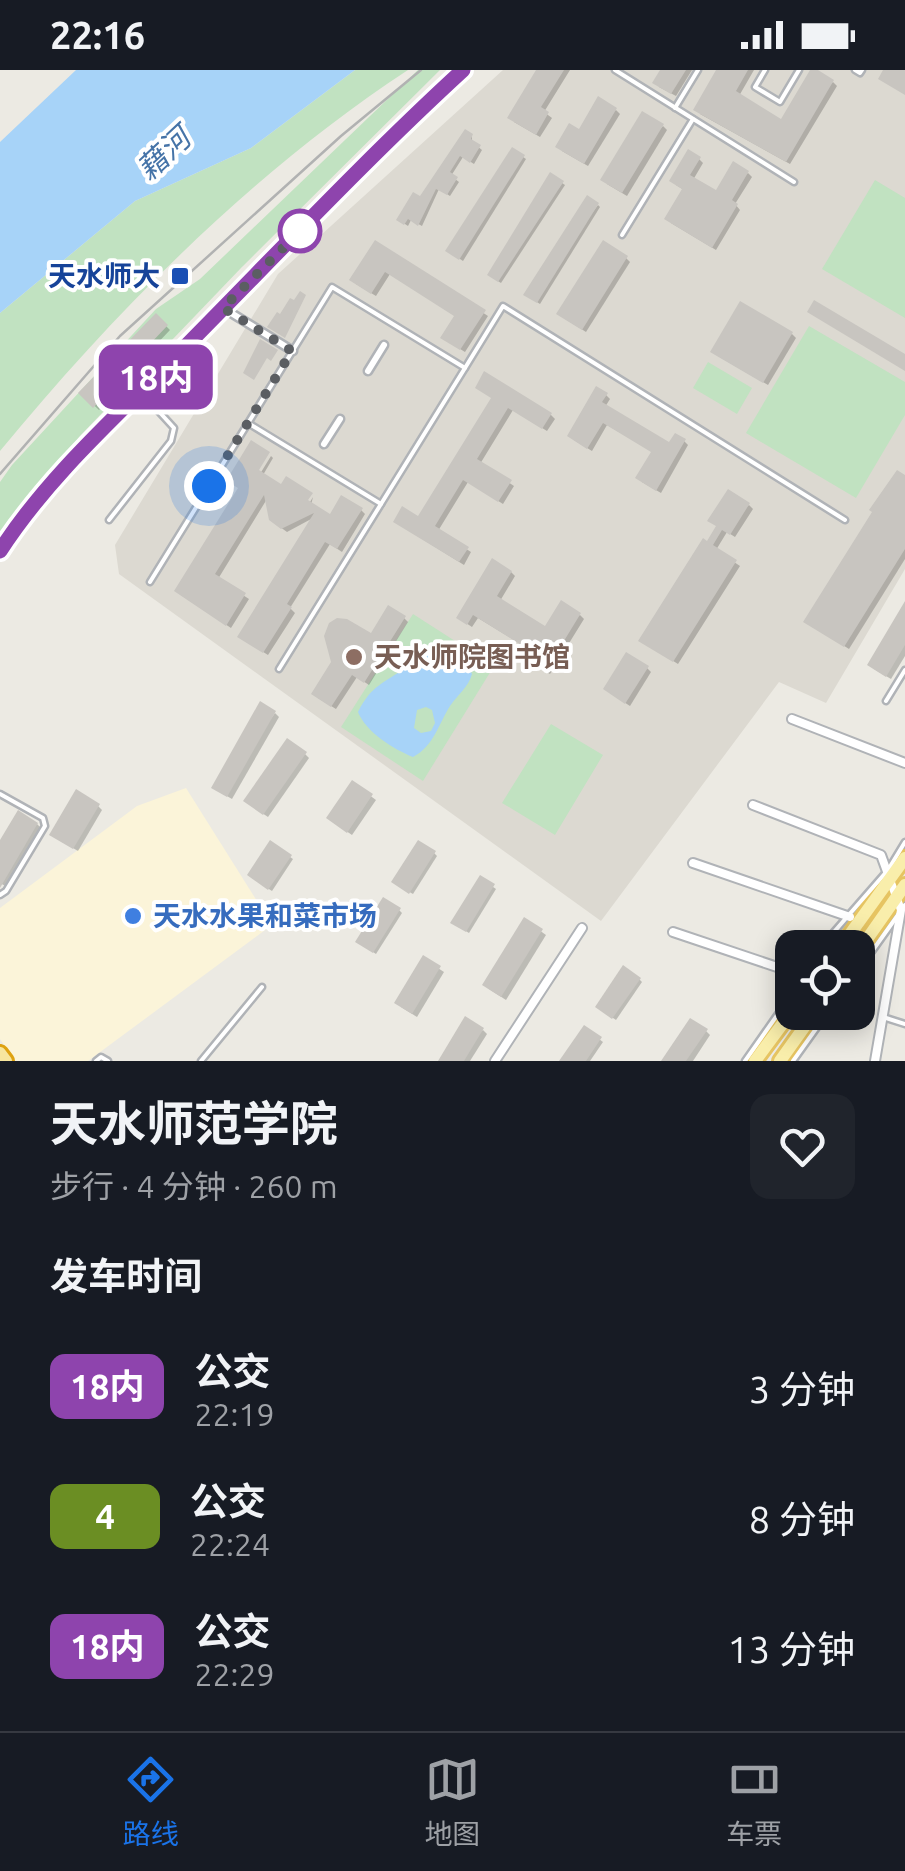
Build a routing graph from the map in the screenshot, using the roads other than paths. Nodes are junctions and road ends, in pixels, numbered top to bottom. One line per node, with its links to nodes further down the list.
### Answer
1 (463, 70): 10 (main road)
2 (615, 70): 6 (lane)
3 (698, 70): 6 (lane)
4 (765, 70): 5 (lane)
5 (799, 70)
6 (675, 108): 7 (lane)
7 (693, 119): 8 (lane); 9 (lane)
8 (794, 182)
9 (622, 235)
10 (223, 308): 12 (street); 15 (main road)
11 (384, 345): 14 (street)
12 (292, 351): 13 (lane); 17 (lane)
13 (465, 368): 19 (lane); 21 (lane)
14 (368, 371)
15 (140, 392): 20 (lane); 22 (main road)
16 (340, 419): 18 (street)
17 (248, 423): 19 (lane); 23 (lane)
18 (324, 444)
19 (381, 504): 24 (lane)
20 (109, 520)
21 (845, 520)
22 (0, 551)
23 (150, 582)
24 (279, 669)
25 (905, 670): 26 (lane)
26 (886, 701)
27 (792, 719): 28 (street)
28 (905, 763)
29 (0, 794): 35 (lane)
30 (753, 805): 34 (street)
31 (905, 842): 34 (lane)
32 (905, 858): 34 (main road)
33 (693, 863): 37 (street)
34 (889, 874): 36 (street); 37 (lane); 40 (main road)
35 (0, 895)
36 (902, 899): 42 (main road); 43 (lane); 44 (street)
37 (850, 916): 39 (lane)
38 (582, 928): 58 (street)
39 (837, 930)
40 (852, 930)
41 (673, 932): 45 (street)
42 (875, 932)
43 (875, 943)
44 (900, 943): 47 (street)
45 (775, 966)
46 (262, 987): 57 (lane)
47 (883, 1016): 49 (lane); 63 (street)
48 (775, 1018): 59 (lane)
49 (905, 1024)
50 (778, 1030): 60 (main road)
51 (802, 1030): 61 (main road)
52 (815, 1030): 62 (lane)
53 (0, 1053): 54 (highway)
54 (6, 1061)
55 (96, 1061): 56 (lane)
56 (108, 1061)
57 (201, 1061)
58 (495, 1061)
59 (745, 1061)
60 (755, 1061)
61 (780, 1061)
62 (793, 1061)
63 (875, 1061)

